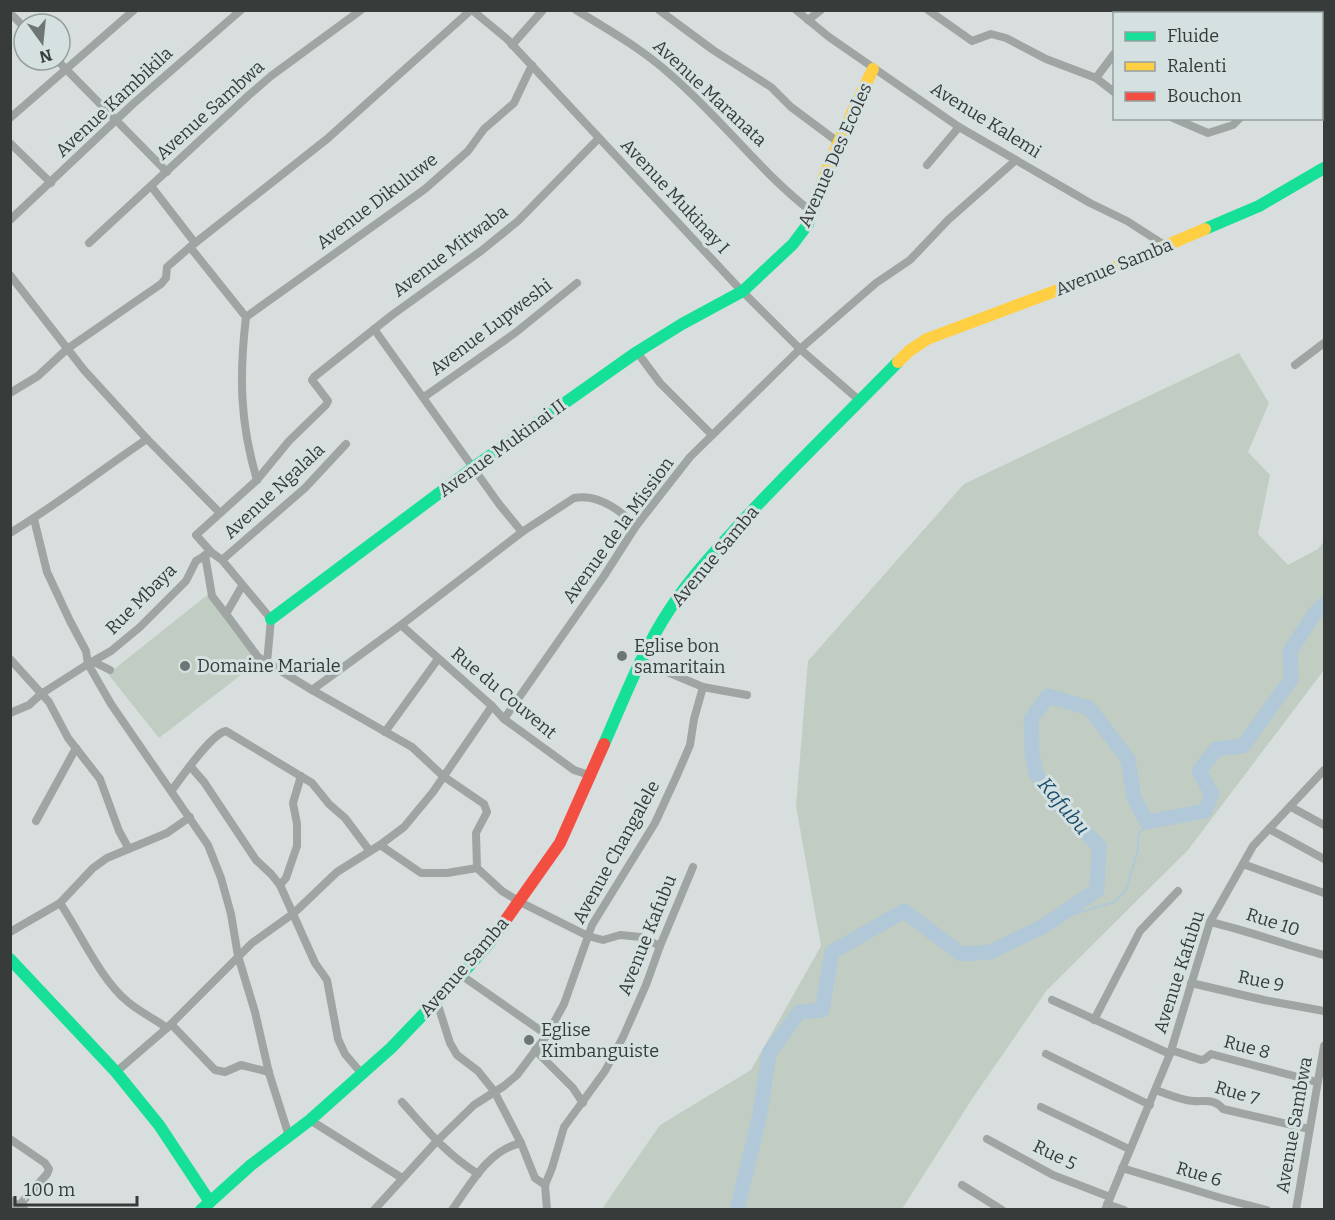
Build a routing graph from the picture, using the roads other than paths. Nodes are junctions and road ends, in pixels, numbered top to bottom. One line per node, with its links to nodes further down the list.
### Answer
1 (134, 10): 14 (street)
2 (241, 10): 22 (street, Avenue Kambikila)
3 (361, 10): 32 (street, Avenue Sambwa)
4 (471, 10): 12 (street, Avenue Mukinay I); 38 (street)
5 (543, 10): 12 (street)
6 (576, 10): 35 (street, Avenue Maranata)
7 (659, 10): 27 (street)
8 (796, 10): 11 (street, Avenue Kalemi)
9 (821, 10): 11 (street)
10 (928, 10): 19 (street)
11 (808, 20): 16 (street, Avenue Kalemi)
12 (512, 45): 15 (street, Avenue Mukinay I)
13 (1113, 55): 19 (street)
14 (72, 63)
15 (532, 66): 26 (street, Avenue Mukinay I); 43 (street, Avenue Dikuluwe)
16 (873, 69): 25 (street, Avenue Kalemi); 27 (street, Avenue Des Ecoles)
17 (62, 72): 21 (street)
18 (68, 72): 22 (street)
19 (1096, 78): 20 (street)
20 (1113, 91)
21 (10, 118)
22 (116, 120): 32 (street); 33 (street, Avenue Kambikila)
23 (1177, 120): 24 (street)
24 (1238, 120)
25 (959, 127): 29 (street, Avenue Kalemi); 30 (street)
26 (599, 138): 42 (street, Avenue Mukinay I); 44 (street, Avenue Mitwaba)
27 (838, 142): 35 (street, Avenue Des Ecoles)
28 (10, 143): 33 (street)
29 (1016, 160): 39 (street, Avenue Kalemi); 47 (street, Avenue de la Mission)
30 (927, 165)
31 (1324, 168): 39 (street, Avenue Samba)
32 (167, 172): 34 (street, Avenue Sambwa)
33 (51, 183): 36 (street, Avenue Kambikila)
34 (151, 186): 37 (street, Avenue Sambwa); 38 (street)
35 (812, 212): 42 (street, Avenue Des Ecoles)
36 (10, 220)
37 (89, 243)
38 (192, 245): 43 (street); 46 (street)
39 (1166, 246): 52 (street, Avenue Samba)
40 (10, 275): 46 (street)
41 (577, 283): 51 (street, Avenue Lupweshi)
42 (743, 291): 47 (street, Avenue Mukinay I); 48 (street, Avenue Mukinai II)
43 (246, 317): 57 (street)
44 (374, 329): 51 (street); 57 (street, Avenue Mitwaba)
45 (1324, 343): 49 (street)
46 (67, 349): 50 (street); 54 (street)
47 (800, 349): 52 (street, Avenue Mukinay I); 53 (street, Avenue de la Mission)
48 (637, 352): 53 (street); 56 (street, Avenue Mukinai II)
49 (1295, 365)
50 (10, 393)
51 (424, 397): 56 (street)
52 (859, 400): 71 (street, Avenue Samba)
53 (712, 435): 60 (street, Avenue de la Mission)
54 (147, 439): 58 (street); 59 (street)
55 (346, 444): 64 (street, Avenue Ngalala)
56 (474, 467): 61 (street); 67 (street, Avenue Mukinai II)
57 (257, 480): 58 (street)
58 (220, 513): 63 (street)
59 (34, 519): 62 (street); 72 (street)
60 (636, 526): 61 (street); 81 (street, Avenue de la Mission)
61 (522, 532): 68 (street)
62 (10, 533)
63 (208, 554): 64 (street); 66 (street); 72 (street, Rue Mbaya)
64 (222, 560): 65 (street)
65 (242, 585): 66 (street); 67 (street)
66 (225, 614): 73 (street)
67 (271, 619): 73 (street)
68 (401, 625): 70 (street, Rue du Couvent); 76 (street)
69 (10, 659): 77 (street)
70 (438, 659): 79 (street, Rue du Couvent); 82 (street)
71 (641, 661): 75 (street); 88 (street, Avenue Samba)
72 (91, 663): 74 (street); 77 (street, Rue Mbaya); 89 (street)
73 (267, 663): 76 (street)
74 (110, 670)
75 (704, 687): 78 (street); 110 (street, Avenue Changalele)
76 (312, 690): 82 (street)
77 (41, 694): 80 (street, Rue Mbaya); 83 (street)
78 (747, 695)
79 (492, 706): 81 (street, Rue du Couvent); 87 (street)
80 (10, 713)
81 (504, 719): 88 (street, Rue du Couvent)
82 (385, 732): 87 (street)
83 (76, 748): 92 (street); 96 (street)
84 (190, 766): 86 (street); 89 (street); 102 (street)
85 (1324, 770): 90 (street, Avenue Kafubu)
86 (301, 776): 97 (street); 102 (street)
87 (443, 776): 95 (street); 101 (street)
88 (592, 776): 105 (street, Avenue Samba)
89 (172, 790): 91 (street)
90 (1291, 807): 93 (street); 94 (street, Avenue Kafubu)
91 (190, 818): 96 (street); 113 (street)
92 (36, 820)
93 (1324, 825)
94 (1269, 829): 98 (street); 99 (street, Avenue Kafubu)
95 (380, 845): 97 (street); 101 (street)
96 (129, 849): 106 (street)
97 (369, 850): 107 (street)
98 (1324, 859)
99 (1243, 864): 104 (street); 108 (street, Avenue Kafubu)
100 (693, 867): 111 (street, Avenue Kafubu)
101 (477, 868): 105 (street)
102 (280, 885): 107 (street)
103 (1178, 891): 120 (street)
104 (1324, 892)
105 (520, 902): 110 (street); 115 (street, Avenue Samba)
106 (60, 903): 109 (street); 121 (street)
107 (294, 913): 113 (street); 129 (street)
108 (1210, 922): 112 (street, Rue 10); 116 (street, Avenue Kafubu)
109 (10, 932)
110 (588, 936): 111 (street); 122 (street, Avenue Changalele)
111 (660, 946): 134 (street, Avenue Kafubu)
112 (1324, 955)
113 (238, 956): 121 (street); 128 (street)
114 (10, 959): 127 (street)
115 (461, 975): 117 (street, Avenue Samba); 122 (street)
116 (1191, 982): 119 (street, Rue 9); 125 (street, Avenue Kafubu)
117 (436, 999): 129 (street, Avenue Samba); 132 (street)
118 (1053, 1000): 120 (street, Rue 8)
119 (1324, 1011)
120 (1094, 1020): 125 (street, Rue 8)
121 (169, 1026): 127 (street); 128 (street)
122 (547, 1035): 124 (street, Avenue Changalele)
123 (1324, 1046): 130 (street, Avenue Sambwa)
124 (535, 1050): 132 (street, Avenue Changalele); 134 (street)
125 (1170, 1052): 130 (street, Rue 8); 131 (street, Avenue Kafubu)
126 (1046, 1054): 135 (street)
127 (116, 1072): 152 (street)
128 (269, 1072): 139 (street)
129 (362, 1074): 137 (street, Avenue Samba)
130 (1317, 1082): 138 (street, Avenue Sambwa)
131 (1156, 1090): 135 (street, Avenue Kafubu); 138 (street, Rue 7)
132 (494, 1091): 142 (street, Avenue Changalele); 143 (street)
133 (402, 1102): 142 (street)
134 (584, 1103): 148 (street, Avenue Kafubu)
135 (1150, 1105): 144 (street, Avenue Kafubu)
136 (1041, 1107): 144 (street)
137 (310, 1120): 139 (street, Avenue Samba); 147 (street)
138 (1309, 1129): 159 (street, Avenue Sambwa)
139 (289, 1136): 152 (street, Avenue Samba)
140 (10, 1138): 151 (street)
141 (987, 1139): 150 (street, Rue 5)
142 (436, 1142): 146 (street); 147 (street, Avenue Changalele)
143 (521, 1143): 146 (street); 148 (street)
144 (1129, 1149): 145 (street, Avenue Kafubu)
145 (1122, 1168): 150 (street, Avenue Kafubu); 158 (street, Rue 6)
146 (478, 1174): 154 (street)
147 (402, 1178): 153 (street, Avenue Changalele)
148 (545, 1185): 155 (street, Avenue Kafubu)
149 (962, 1185): 156 (street)
150 (1107, 1204): 157 (street, Rue 5)
151 (17, 1206)
152 (205, 1206)
153 (374, 1209)
154 (452, 1209)
155 (547, 1209)
156 (1002, 1209)
157 (1124, 1209)
158 (1267, 1209)
159 (1296, 1209)

